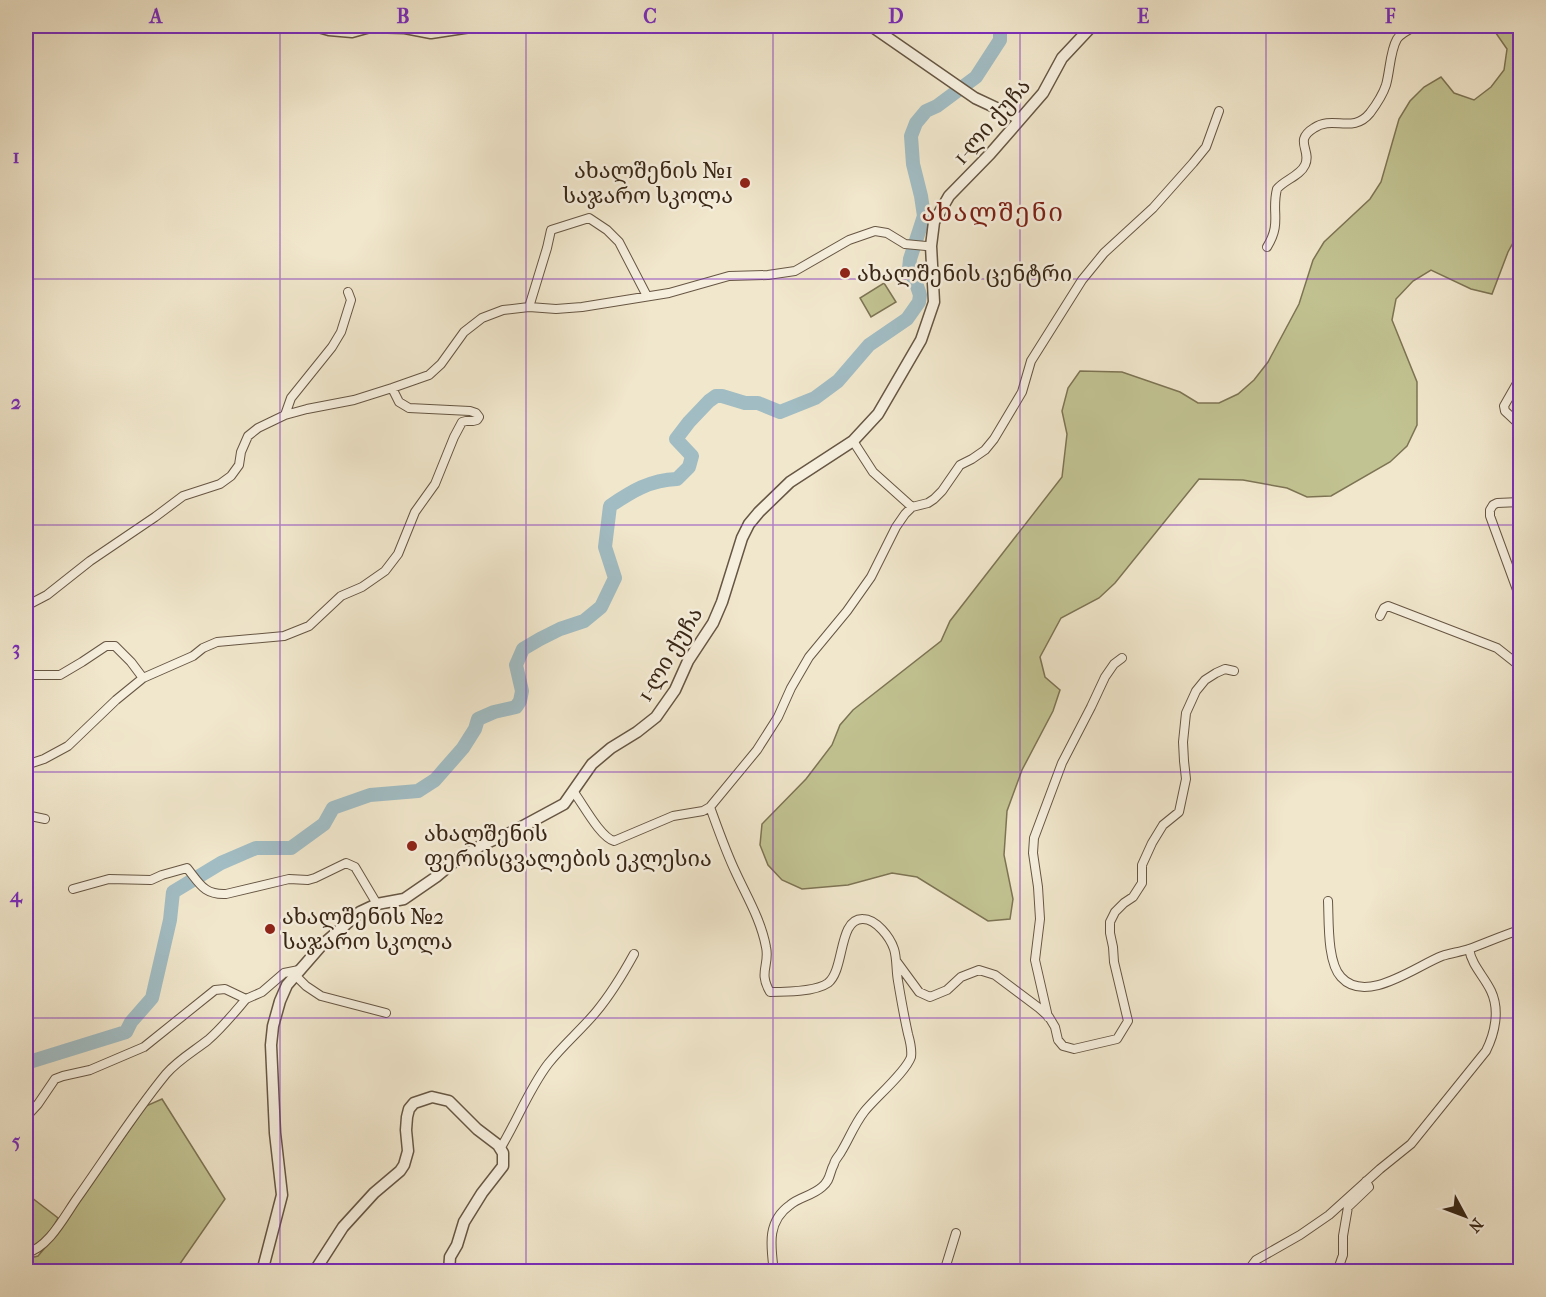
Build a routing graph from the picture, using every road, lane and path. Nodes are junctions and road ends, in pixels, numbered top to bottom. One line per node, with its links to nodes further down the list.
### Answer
1 (315, 26): 2 (street)
2 (477, 26)
3 (871, 26): 7 (street)
4 (1092, 26): 7 (street, 1-ლი ქუჩა)
5 (1416, 26): 9 (street)
6 (1219, 111): 19 (street)
7 (1020, 119): 8 (street, 1-ლი ქუჩა)
8 (929, 246): 11 (street); 17 (street, 1-ლი ქუჩა)
9 (1267, 247)
10 (348, 292): 15 (street)
11 (647, 296): 12 (street); 12 (street)
12 (529, 307): 14 (street)
13 (1521, 378): 16 (street)
14 (392, 388): 15 (street); 27 (street)
15 (285, 415): 21 (street)
16 (1521, 426)
17 (853, 441): 19 (street); 29 (street, 1-ლი ქუჩა)
18 (1521, 502): 20 (street)
19 (912, 507): 30 (street)
20 (1521, 598)
21 (26, 606)
22 (1380, 616): 24 (street)
23 (1122, 658): 43 (street)
24 (1521, 662)
25 (1234, 670): 43 (street)
26 (26, 675): 27 (street)
27 (143, 678): 28 (street)
28 (26, 765)
29 (573, 791): 30 (street); 35 (street, 1-ლი ქუჩა)
30 (710, 807): 39 (street)
31 (26, 815): 32 (street)
32 (45, 819)
33 (73, 889): 35 (street)
34 (1328, 901): 37 (street)
35 (377, 904): 40 (street, 1-ლი ქუჩა)
36 (1521, 930): 37 (street)
37 (1469, 949): 46 (street)
38 (634, 954): 45 (street)
39 (895, 959): 43 (street); 52 (street)
40 (297, 972): 41 (street); 42 (street); 49 (street, 1-ლი ქუჩა)
41 (246, 999): 44 (street); 48 (street)
42 (386, 1013)
43 (1048, 1017)
44 (26, 1117)
45 (500, 1149): 50 (street); 51 (street)
46 (1366, 1182): 54 (street); 55 (street)
47 (956, 1233): 53 (street)
48 (26, 1253)
49 (262, 1272)
50 (314, 1272)
51 (449, 1272)
52 (774, 1272)
53 (944, 1272)
54 (1247, 1272)
55 (1337, 1272)

